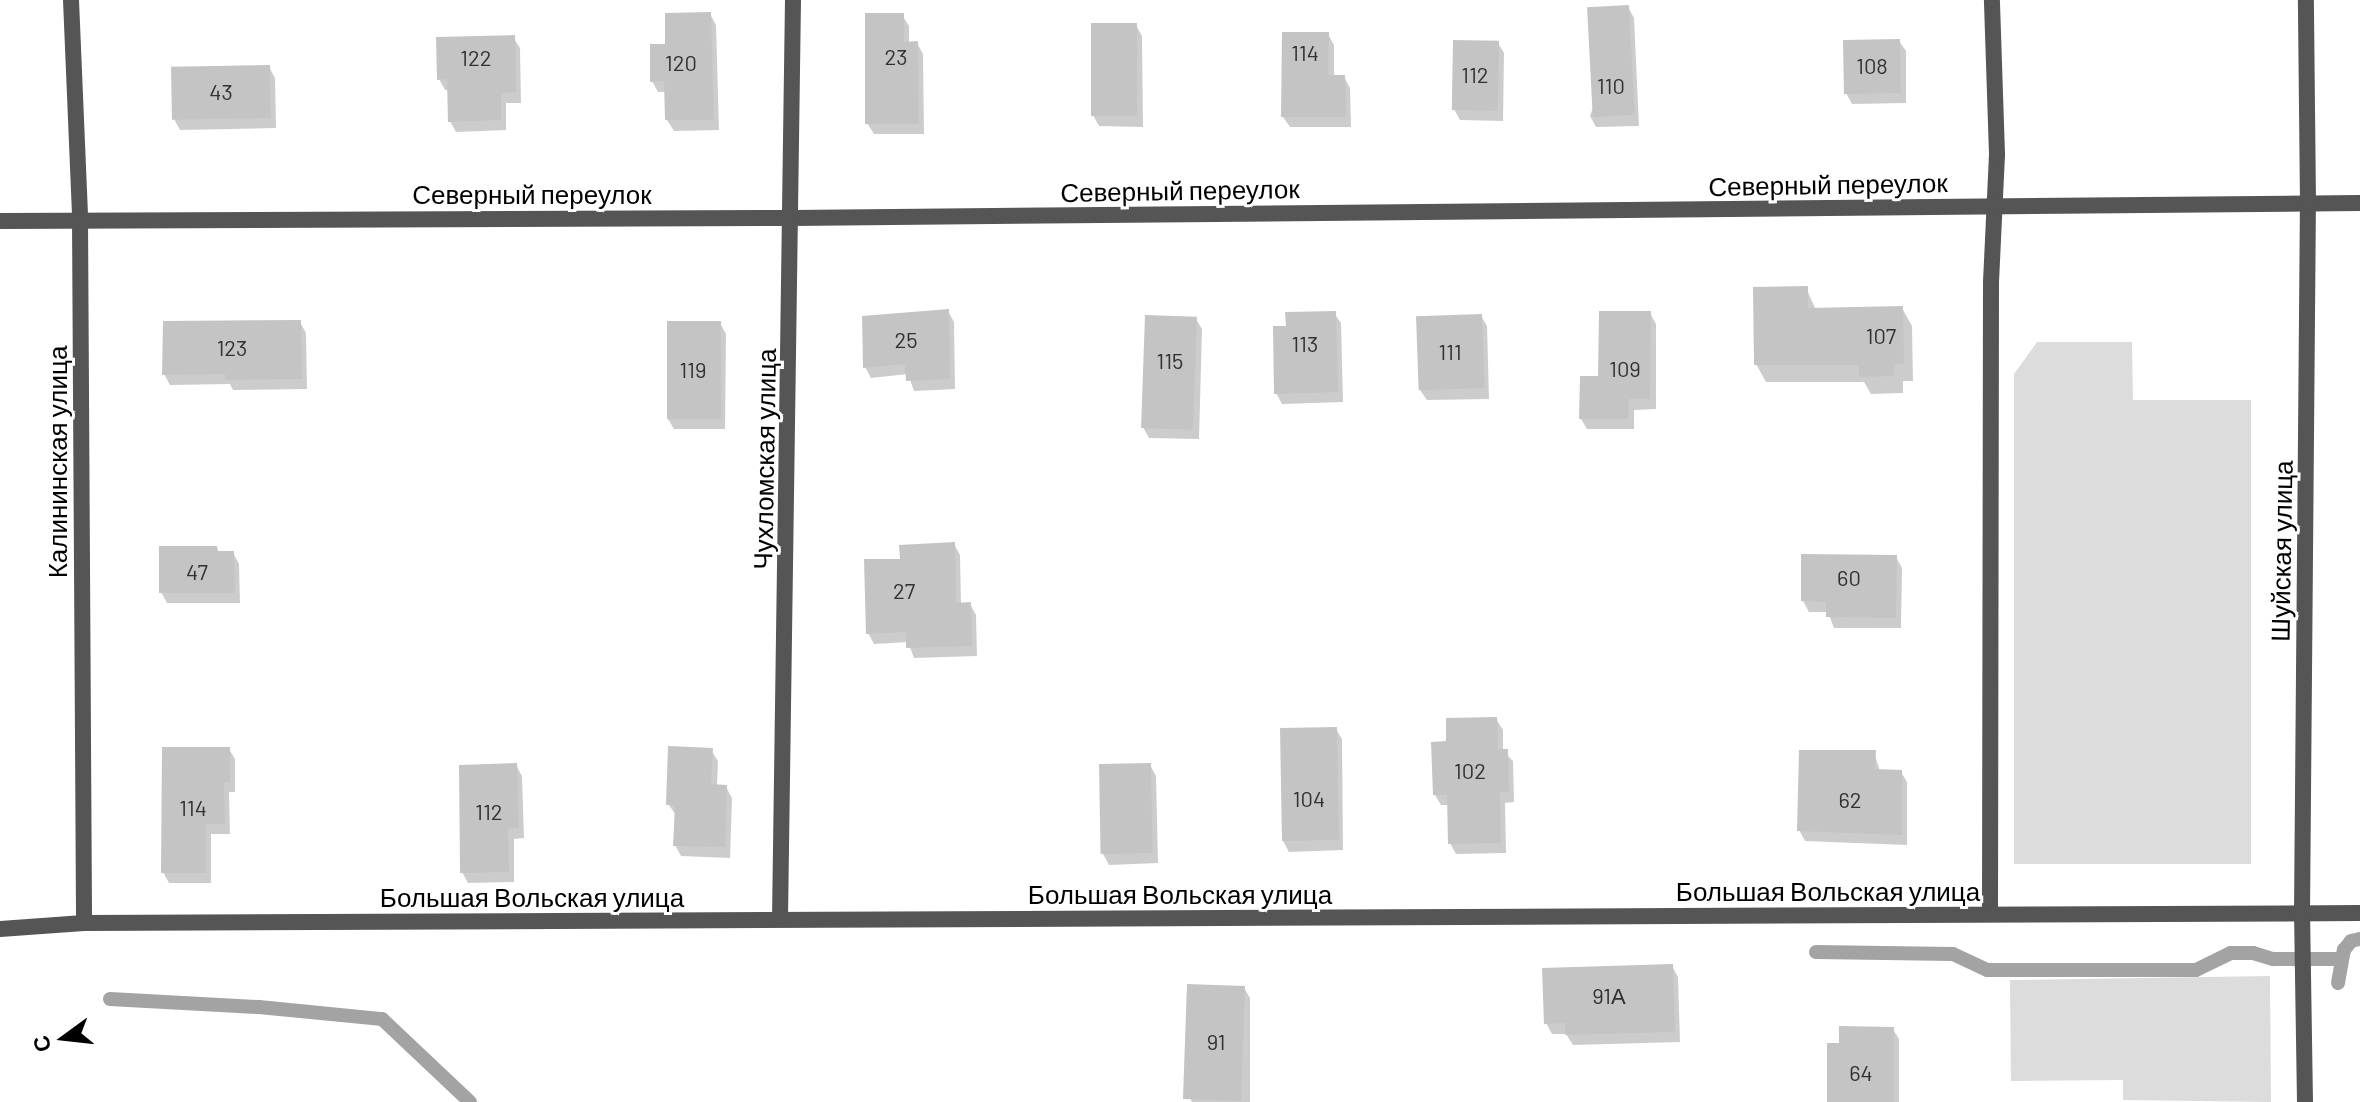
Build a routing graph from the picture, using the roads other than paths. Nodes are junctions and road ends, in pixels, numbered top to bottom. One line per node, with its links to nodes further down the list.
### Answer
1 (71, 0): 9 (street, Калининская улица)
2 (793, 0): 8 (street, Чухломская улица)
3 (1992, 0): 7 (street)
4 (2306, 0): 5 (street, Шуйская улица)
5 (2308, 203): 6 (street, Северный переулок); 7 (street, Северный переулок); 11 (street, Шуйская улица)
6 (2360, 203)
7 (1995, 206): 8 (street, Северный переулок); 13 (street)
8 (792, 218): 9 (street, Северный переулок); 14 (street, Чухломская улица)
9 (80, 219): 10 (street, Северный переулок); 15 (street, Калининская улица)
10 (0, 221)
11 (2302, 913): 12 (street, Большая Вольская улица); 13 (street, Большая Вольская улица); 17 (street, Шуйская улица)
12 (2360, 913)
13 (1990, 914): 14 (street, Большая Вольская улица)
14 (780, 919): 15 (street, Большая Вольская улица)
15 (84, 923): 16 (street, Большая Вольская улица)
16 (0, 929)
17 (2305, 1102)

